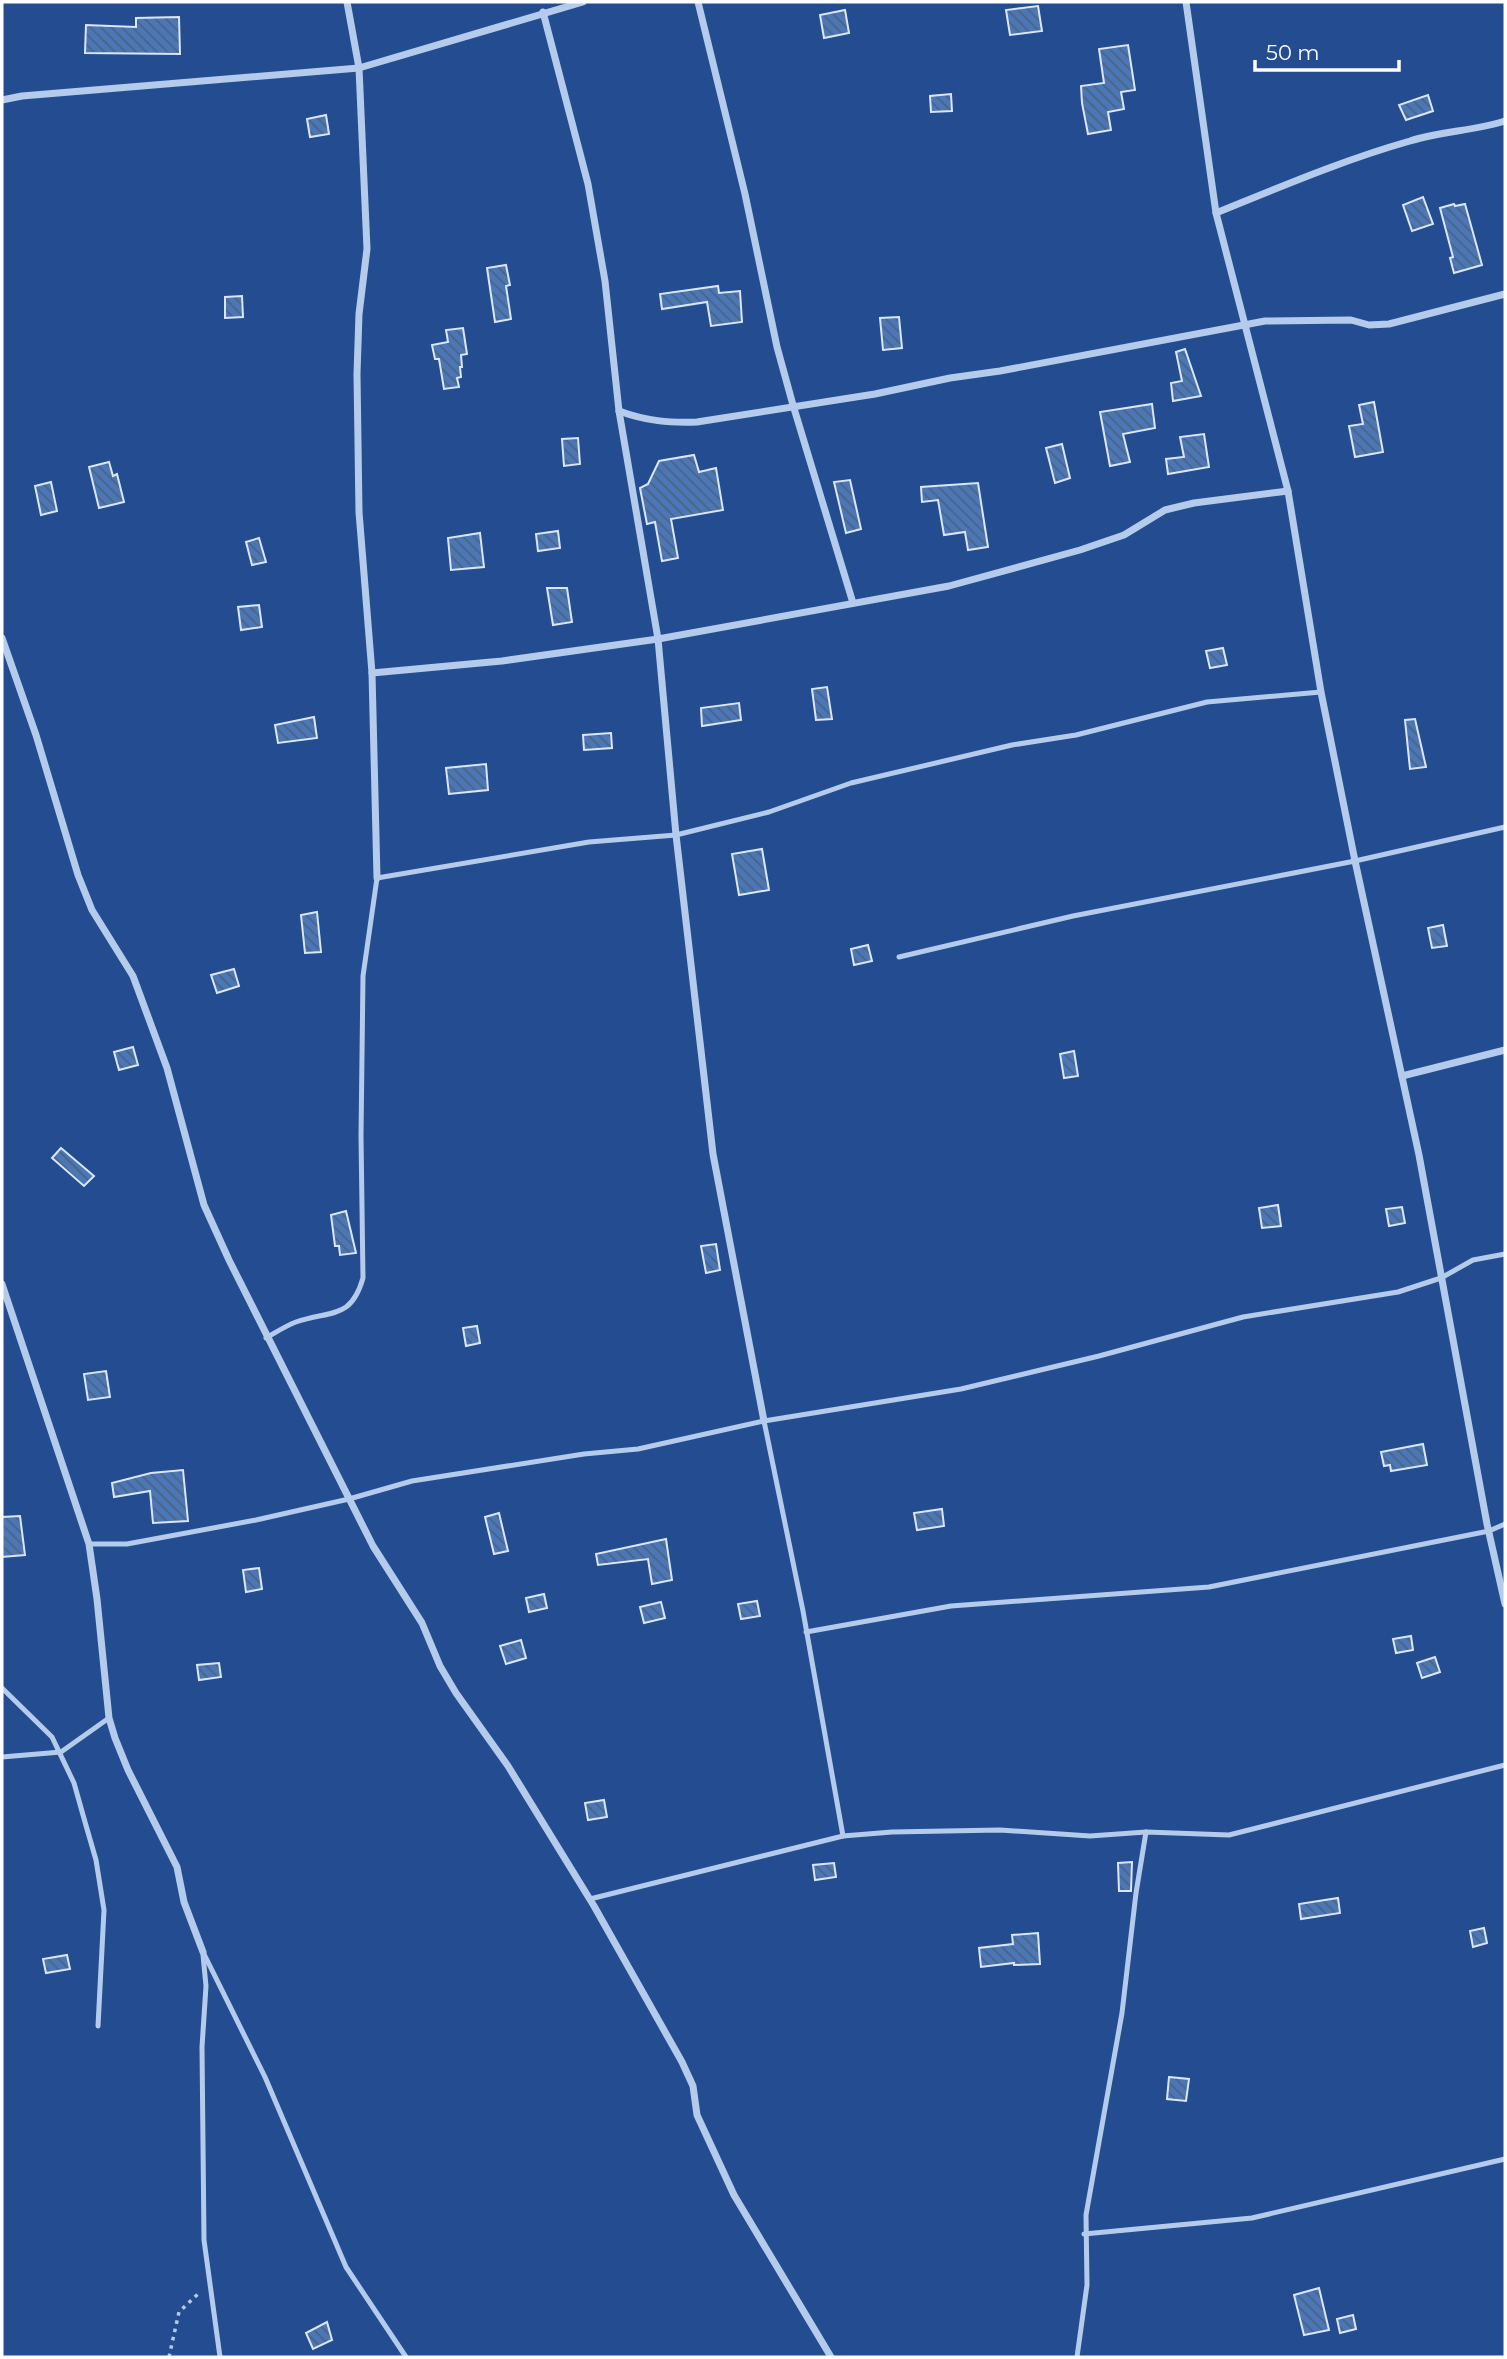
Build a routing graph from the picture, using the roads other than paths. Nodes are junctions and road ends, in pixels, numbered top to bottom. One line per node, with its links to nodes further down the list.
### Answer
1 (347, 2): 6 (street)
2 (583, 2): 5 (street)
3 (698, 2): 12 (street)
4 (1186, 2): 9 (street)
5 (543, 12): 6 (street); 13 (street)
6 (359, 68): 7 (street); 18 (street)
7 (2, 100)
8 (1505, 121): 9 (street)
9 (1216, 213): 11 (street)
10 (1505, 294): 11 (street)
11 (1245, 326): 12 (street); 14 (street)
12 (793, 405): 13 (street); 15 (street)
13 (619, 411): 17 (street)
14 (1288, 491): 15 (street); 19 (street)
15 (853, 603): 17 (street)
16 (2, 638): 30 (street)
17 (658, 639): 18 (street); 21 (street)
18 (372, 673): 23 (street)
19 (1321, 692): 21 (lane); 22 (street)
20 (1505, 827): 22 (lane)
21 (676, 835): 23 (lane); 31 (street)
22 (1355, 861): 24 (lane); 26 (street)
23 (377, 878): 30 (lane)
24 (899, 957)
25 (1505, 1049): 26 (street)
26 (1402, 1076): 28 (street)
27 (1505, 1254): 28 (lane)
28 (1441, 1278): 31 (lane); 34 (street)
29 (2, 1284): 35 (street)
30 (266, 1338): 32 (street)
31 (764, 1421): 32 (lane); 37 (lane)
32 (349, 1499): 35 (lane); 45 (street)
33 (1505, 1524): 34 (lane)
34 (1489, 1531): 36 (street); 37 (lane)
35 (89, 1544): 39 (street)
36 (1505, 1604)
37 (806, 1632): 44 (lane)
38 (2, 1688): 40 (lane)
39 (109, 1718): 40 (lane); 46 (street)
40 (61, 1752): 41 (lane); 47 (lane)
41 (2, 1757)
42 (1505, 1765): 43 (lane)
43 (1146, 1832): 44 (lane); 49 (lane)
44 (843, 1836): 45 (lane)
45 (590, 1899): 52 (street)
46 (203, 1952): 50 (lane); 51 (lane)
47 (98, 2026)
48 (1505, 2160): 49 (lane)
49 (1084, 2234): 53 (lane)
50 (220, 2357)
51 (406, 2357)
52 (831, 2357)
53 (1077, 2357)

